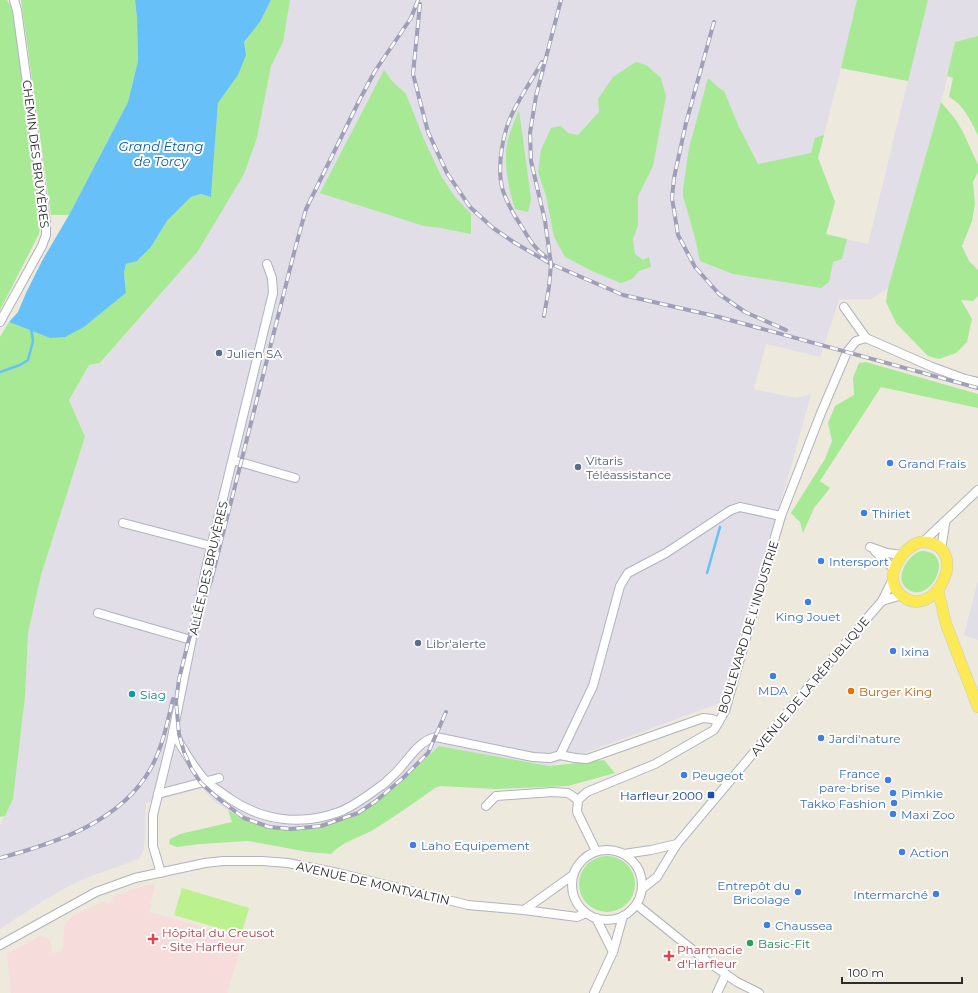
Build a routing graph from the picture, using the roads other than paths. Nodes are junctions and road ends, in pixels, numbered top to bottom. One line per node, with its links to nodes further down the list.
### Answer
1 (14, 0): 4 (street, CHEMIN DES BRUYÈRES)
2 (267, 264): 7 (street, ALLÉE DES BRUYÈRES)
3 (844, 307): 5 (street)
4 (0, 322)
5 (866, 338): 6 (street); 10 (street, BOULEVARD DE L'INDUSTRIE)
6 (978, 382)
7 (233, 460): 8 (street); 14 (street, ALLÉE DES BRUYÈRES)
8 (295, 478)
9 (978, 490): 12 (street)
10 (781, 516): 26 (street, BOULEVARD DE L'INDUSTRIE); 28 (street)
11 (123, 523): 14 (street)
12 (944, 524): 13 (street); 15 (street)
13 (924, 542): 15 (main road); 16 (main road)
14 (211, 546): 24 (street, ALLÉE DES BRUYÈRES)
15 (942, 550): 18 (main road)
16 (902, 555): 17 (main road); 17 (street)
17 (894, 574): 19 (main road); 21 (street, AVENUE DE LA RÉPUBLIQUE)
18 (938, 590): 20 (main road); 23 (main road)
19 (902, 595): 20 (main road); 21 (street)
20 (924, 600): 23 (main road)
21 (882, 601): 34 (street, AVENUE DE LA RÉPUBLIQUE)
22 (98, 613): 24 (street)
23 (946, 624): 25 (main road)
24 (191, 640): 27 (street, ALLÉE DES BRUYÈRES)
25 (978, 707)
26 (719, 722): 28 (street); 32 (street, BOULEVARD DE L'INDUSTRIE)
27 (173, 732): 30 (street); 31 (street, ALLÉE DES BRUYÈRES)
28 (560, 755): 30 (street)
29 (219, 778): 30 (street)
30 (206, 781): 31 (street)
31 (158, 794): 37 (street, ALLÉE DES BRUYÈRES)
32 (578, 800): 33 (street); 35 (street)
33 (486, 806)
34 (678, 844): 36 (street); 39 (street, AVENUE DE LA RÉPUBLIQUE)
35 (596, 851): 36 (street); 38 (street)
36 (624, 854): 39 (street)
37 (161, 873): 41 (street, AVENUE DE MONTVALTIN); 45 (street, AVENUE DE MONTVALTIN)
38 (573, 875): 41 (street); 42 (street)
39 (642, 888): 40 (street)
40 (637, 905): 43 (street); 47 (street)
41 (524, 910): 42 (street, AVENUE DE MONTVALTIN)
42 (586, 913): 44 (street)
43 (623, 916): 44 (street); 46 (street)
44 (596, 918): 46 (street)
45 (0, 945)
46 (613, 952): 48 (street)
47 (726, 974): 49 (street); 50 (street)
48 (594, 993)
49 (717, 993)
50 (760, 993)

